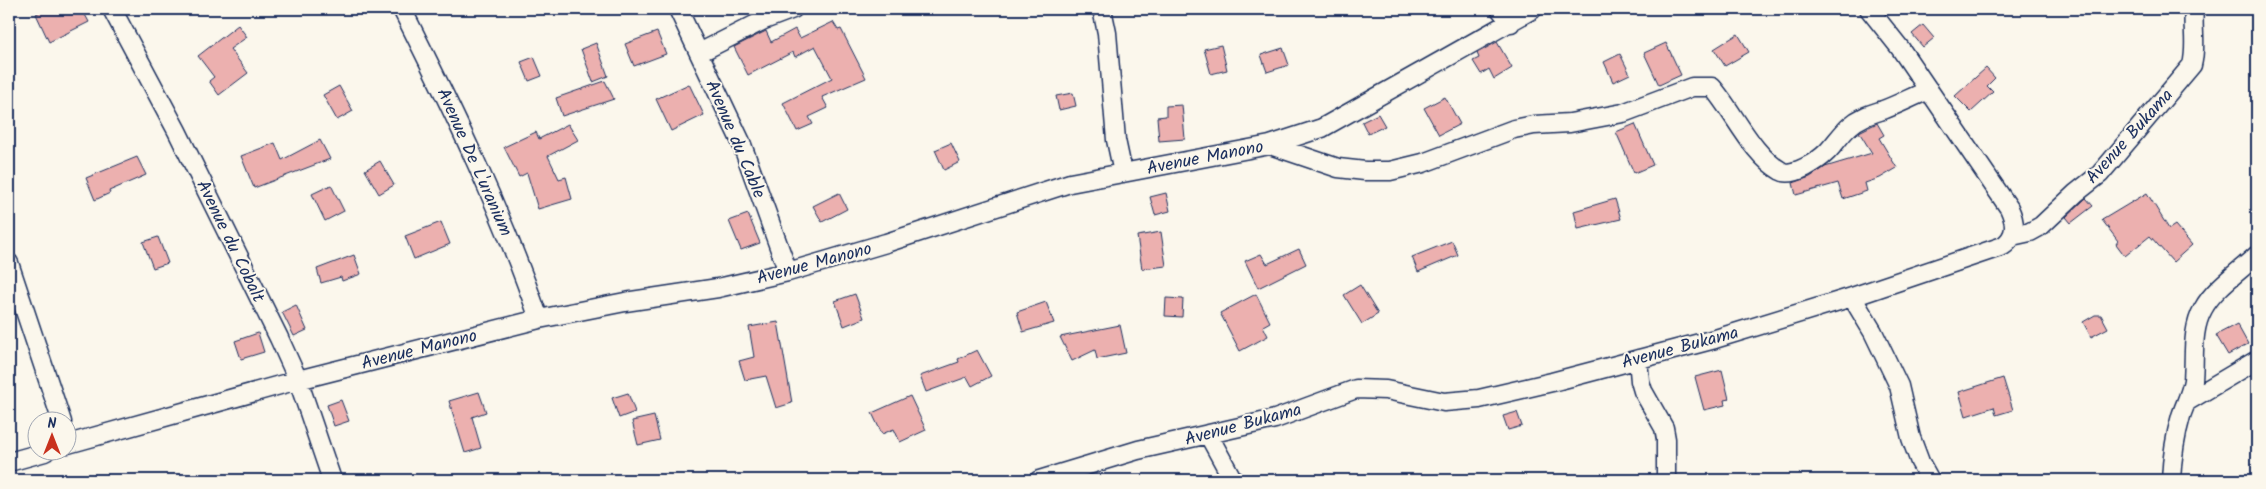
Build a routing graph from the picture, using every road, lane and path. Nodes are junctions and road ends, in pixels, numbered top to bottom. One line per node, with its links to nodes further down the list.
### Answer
1 (112, 9): 23 (street, Avenue du Cobalt)
2 (402, 9): 20 (street, Avenue De L'uranium)
3 (678, 9): 11 (street, Avenue du Cable)
4 (793, 9): 11 (street)
5 (1102, 9): 14 (street)
6 (1500, 9): 10 (street)
7 (1533, 9): 10 (street, Avenue Manono)
8 (1869, 9): 12 (street)
9 (2194, 9): 15 (street, Avenue Bukama)
10 (1511, 23): 13 (street, Avenue Manono)
11 (698, 52): 18 (street, Avenue du Cable)
12 (1929, 90): 13 (street); 15 (street)
13 (1270, 145): 14 (street, Avenue Manono)
14 (1123, 173): 18 (street, Avenue Manono)
15 (2012, 236): 19 (street, Avenue Bukama)
16 (2257, 255): 24 (street)
17 (9, 262): 25 (street)
18 (788, 272): 20 (street, Avenue Manono)
19 (1852, 298): 21 (street, Avenue Bukama); 34 (street)
20 (539, 319): 23 (street, Avenue Manono)
21 (1638, 359): 26 (street, Avenue Bukama); 33 (street)
22 (2257, 360): 24 (street)
23 (298, 380): 27 (street, Avenue Manono); 30 (street, Avenue du Cobalt)
24 (2188, 402): 35 (street)
25 (59, 412)
26 (1208, 434): 31 (street, Avenue Bukama); 32 (street)
27 (78, 439)
28 (28, 457): 29 (street)
29 (9, 462)
30 (332, 480)
31 (1039, 480)
32 (1233, 480)
33 (1666, 480)
34 (1930, 480)
35 (2171, 480)

